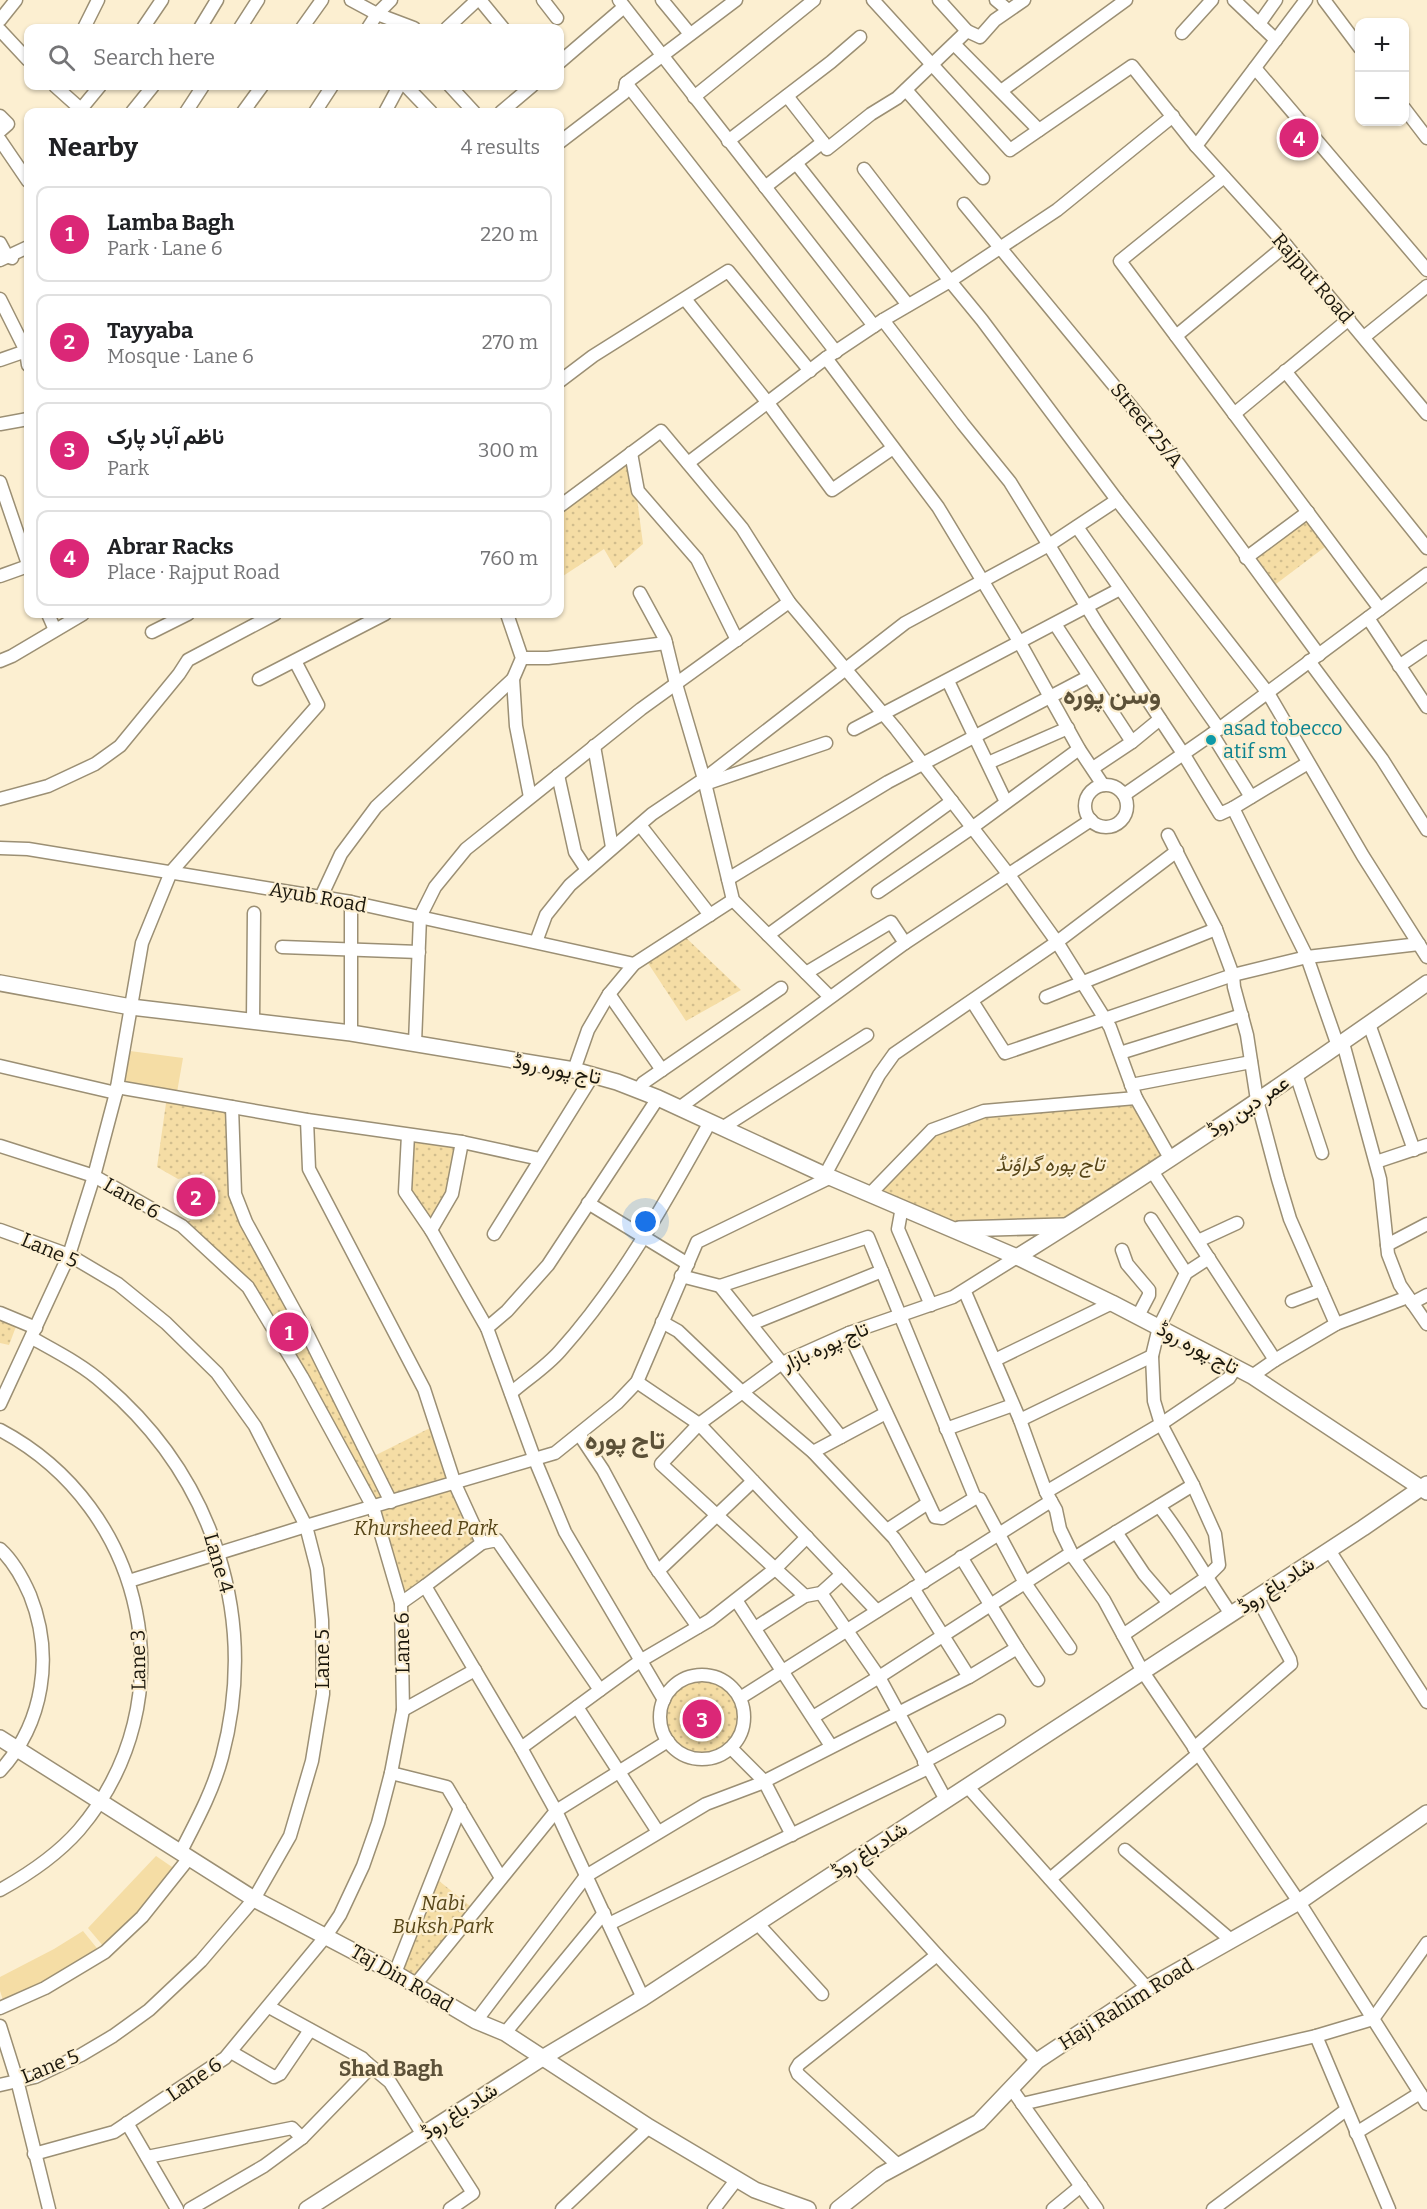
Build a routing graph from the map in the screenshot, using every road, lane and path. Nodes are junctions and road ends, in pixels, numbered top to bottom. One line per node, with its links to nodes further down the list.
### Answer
1 (16, 0): 28 (street)
2 (98, 0): 29 (street)
3 (162, 0): 30 (street)
4 (218, 0): 31 (street)
5 (258, 0): 32 (street)
6 (322, 0): 33 (street)
7 (351, 0): 26 (street)
8 (391, 0): 26 (street)
9 (479, 0): 36 (street); 37 (street)
10 (662, 0): 42 (street)
11 (814, 0): 66 (street)
12 (873, 0): 50 (street)
13 (939, 0): 40 (street)
14 (996, 0): 25 (street)
15 (1024, 0): 25 (street)
16 (1126, 0): 64 (street)
17 (1212, 0): 41 (street)
18 (1234, 0): 38 (street)
19 (1276, 0): 38 (street)
20 (1306, 0): 44 (street)
21 (1324, 0): 45 (street)
22 (547, 1): 27 (street)
23 (729, 2): 42 (street)
24 (621, 3): 48 (street); 49 (street)
25 (1008, 10): 40 (street)
26 (378, 14): 34 (street); 35 (street)
27 (557, 18)
28 (0, 20)
29 (86, 24)
30 (146, 24)
31 (203, 24)
32 (243, 24)
33 (305, 24)
34 (371, 24)
35 (404, 24)
36 (452, 24)
37 (500, 24)
38 (1259, 24): 44 (street)
39 (0, 30): 47 (street)
40 (967, 31): 46 (street)
41 (1182, 33)
42 (690, 34): 48 (street)
43 (860, 37): 65 (street)
44 (1276, 40): 51 (street)
45 (1355, 43)
46 (954, 44): 50 (street); 64 (street)
47 (24, 56)
48 (661, 56): 52 (street); 66 (street)
49 (564, 58)
50 (933, 64): 63 (street); 80 (street)
51 (1255, 68): 87 (street); 100 (street)
52 (626, 83): 83 (street); 112 (street)
53 (59, 90): 67 (street)
54 (97, 90): 68 (street)
55 (150, 90): 69 (street)
56 (200, 90): 70 (street)
57 (259, 90): 71 (street)
58 (329, 90): 72 (street)
59 (397, 90): 73 (street)
60 (410, 90): 74 (street)
61 (454, 90): 75 (street)
62 (527, 90): 76 (street)
63 (906, 90): 86 (street); 92 (street)
64 (1001, 91): 80 (street)
65 (787, 96): 85 (street); 86 (street)
66 (694, 97): 85 (street)
67 (79, 108)
68 (84, 108)
69 (135, 108)
70 (189, 108)
71 (246, 108)
72 (318, 108)
73 (387, 108)
74 (427, 108)
75 (470, 108)
76 (506, 108)
77 (1409, 115): 82 (street)
78 (0, 116): 81 (street)
79 (1173, 116): 80 (street, Rajput Road); 87 (street, Rajput Road); 98 (street)
80 (1039, 130)
81 (0, 131)
82 (1427, 138)
83 (564, 139)
84 (0, 140): 90 (street)
85 (728, 141): 93 (street)
86 (823, 142): 88 (street)
87 (1196, 146): 91 (street, Rajput Road)
88 (796, 163): 93 (street); 105 (street)
89 (864, 169): 101 (street)
90 (24, 175)
91 (1224, 177): 96 (street, Rajput Road); 108 (street)
92 (983, 178)
93 (765, 187): 107 (street)
94 (963, 204): 98 (street, Street 25/A)
95 (0, 243): 99 (street)
96 (1286, 245): 106 (street, Rajput Road); 108 (street)
97 (24, 248): 99 (street)
98 (1000, 248): 101 (street); 133 (street, Street 25/A)
99 (7, 258)
100 (1427, 270)
101 (950, 281): 105 (street); 126 (street)
102 (1427, 286): 109 (street)
103 (684, 299): 114 (street); 116 (street); 117 (street)
104 (1, 305): 110 (street)
105 (908, 305): 107 (street)
106 (1349, 319): 109 (street, Rajput Road); 115 (street)
107 (879, 323): 112 (street); 131 (street)
108 (1176, 336): 118 (street)
109 (1364, 337): 119 (street, Rajput Road)
110 (24, 347)
111 (24, 352): 113 (street)
112 (831, 355): 114 (street); 122 (street)
113 (0, 360)
114 (810, 371): 117 (street)
115 (1285, 371): 118 (street); 132 (street)
116 (564, 378)
117 (768, 402): 122 (street); 124 (street)
118 (1234, 414): 128 (street)
119 (1427, 414)
120 (24, 419): 121 (street)
121 (0, 424)
122 (893, 448): 137 (street)
123 (631, 453): 124 (street); 127 (street); 153 (street)
124 (688, 463): 140 (street)
125 (0, 482): 130 (street)
126 (1117, 500): 129 (street); 168 (street)
127 (564, 503)
128 (1308, 512): 133 (street); 142 (street)
129 (1077, 527): 131 (street); 138 (street)
130 (24, 542)
131 (1048, 544): 137 (street); 141 (street)
132 (1427, 548)
133 (1246, 558): 158 (street, Street 25/A)
134 (24, 567): 136 (street)
135 (1427, 573): 142 (street)
136 (0, 576)
137 (983, 580): 155 (street); 162 (street)
138 (1120, 589): 141 (street); 175 (street)
139 (640, 593): 154 (street)
140 (789, 602): 153 (street); 162 (street)
141 (1087, 607): 150 (street); 172 (street)
142 (1380, 609): 149 (street)
143 (50, 618): 151 (street)
144 (76, 618): 151 (street)
145 (180, 618): 152 (street)
146 (267, 618): 192 (street)
147 (377, 618): 160 (street)
148 (508, 618): 157 (street)
149 (1368, 618): 158 (street); 161 (street)
150 (1055, 624): 155 (street); 163 (street)
151 (55, 630): 159 (street)
152 (152, 632)
153 (736, 640): 167 (street)
154 (666, 643): 157 (street); 167 (street)
155 (1020, 643): 166 (street); 169 (street)
156 (1427, 647): 161 (street)
157 (522, 658): 165 (street)
158 (1314, 658): 168 (street); 199 (street, Street 25/A)
159 (0, 661)
160 (295, 661): 164 (street); 205 (street)
161 (1399, 666): 170 (street)
162 (845, 669): 171 (street); 187 (street)
163 (1088, 677): 169 (street); 177 (street)
164 (259, 680)
165 (513, 680): 190 (street); 209 (street)
166 (948, 681): 171 (street); 176 (street)
167 (676, 684): 179 (street); 187 (street)
168 (1268, 693): 175 (street); 183 (street)
169 (1051, 697): 173 (street); 176 (street)
170 (1427, 707)
171 (884, 715): 174 (street); 184 (street)
172 (1160, 719): 177 (street); 181 (street)
173 (1068, 728): 180 (street); 182 (street)
174 (854, 729)
175 (1216, 732): 181 (street); 191 (street)
176 (975, 737): 182 (street); 184 (street)
177 (1132, 742): 185 (street)
178 (826, 743): 187 (street)
179 (594, 746): 186 (street); 201 (street)
180 (1079, 749): 185 (street); 194 (street)
181 (1184, 755): 189 (street); 195 (street)
182 (988, 762): 194 (street)
183 (1308, 763): 191 (street); 220 (street)
184 (924, 764): 193 (street); 207 (street)
185 (1093, 768): 188 (street)
186 (558, 776): 190 (street); 204 (street)
187 (705, 782): 197 (street); 207 (street)
188 (1103, 785): 189 (street); 196 (street)
189 (1124, 795): 196 (street)
190 (530, 797): 214 (street)
191 (1251, 797): 195 (street)
192 (0, 799)
193 (952, 801): 198 (street); 216 (street)
194 (1006, 802): 198 (street)
195 (1233, 808): 224 (street)
196 (1091, 820): 206 (street)
197 (640, 825): 201 (street); 213 (street)
198 (973, 827): 206 (street); 208 (street)
199 (1427, 830)
200 (1168, 835): 203 (street)
201 (612, 847): 204 (street)
202 (0, 848): 205 (street, Ayub Road)
203 (1177, 851): 215 (street); 218 (street)
204 (586, 870): 217 (street)
205 (171, 872): 209 (street, Ayub Road); 237 (street)
206 (1009, 875): 218 (street); 219 (street)
207 (728, 879): 210 (street)
208 (878, 892)
209 (321, 897): 211 (street, Ayub Road)
210 (733, 900): 213 (street); 216 (street)
211 (351, 902): 214 (street, Ayub Road); 222 (street)
212 (254, 913): 240 (street)
213 (710, 915): 226 (street)
214 (420, 917): 217 (street, Ayub Road); 223 (street)
215 (1216, 929): 228 (street); 230 (street)
216 (768, 935): 227 (street)
217 (536, 942): 226 (street, Ayub Road)
218 (1057, 942): 230 (street); 236 (street)
219 (905, 943): 227 (street); 234 (street)
220 (1419, 944): 224 (street); 225 (street)
221 (282, 947): 222 (street)
222 (351, 950): 223 (street); 242 (street)
223 (419, 952): 244 (street)
224 (1306, 957): 228 (street); 245 (street)
225 (1427, 957)
226 (634, 964): 233 (street)
227 (806, 973): 234 (street)
228 (1233, 975): 238 (street); 239 (street)
229 (0, 983): 237 (main road, تاج پورہ روڈ)
230 (1083, 983): 235 (street); 239 (street)
231 (1427, 983): 241 (main road, عمر دین روڈ)
232 (781, 988): 250 (street)
233 (609, 994): 249 (street); 250 (street)
234 (830, 997): 260 (street)
235 (1046, 997)
236 (972, 1001): 239 (street); 274 (street)
237 (131, 1007): 240 (main road, تاج پورہ روڈ); 254 (street)
238 (1242, 1016): 246 (street); 247 (street)
239 (1105, 1019): 246 (street)
240 (253, 1020): 242 (main road, تاج پورہ روڈ)
241 (1369, 1024): 245 (main road, عمر دین روڈ); 267 (street)
242 (351, 1033): 244 (main road, تاج پورہ روڈ)
243 (867, 1035): 262 (street)
244 (415, 1043): 249 (main road, تاج پورہ روڈ)
245 (1340, 1045): 251 (main road, عمر دین روڈ); 271 (street)
246 (1120, 1053): 253 (street)
247 (1251, 1062): 253 (street); 258 (street)
248 (0, 1066): 254 (street)
249 (574, 1070): 252 (main road, تاج پورہ روڈ)
250 (662, 1070): 255 (street)
251 (1296, 1074): 258 (main road, عمر دین روڈ); 268 (street)
252 (593, 1075): 255 (main road, تاج پورہ روڈ); 270 (street)
253 (1131, 1085): 257 (street)
254 (116, 1090): 259 (street); 273 (street)
255 (638, 1090): 256 (main road, تاج پورہ روڈ)
256 (658, 1098): 260 (main road, تاج پورہ روڈ); 276 (street)
257 (1136, 1098): 269 (street); 275 (street)
258 (1257, 1100): 269 (main road, عمر دین روڈ); 298 (street)
259 (232, 1107): 261 (street); 343 (street)
260 (680, 1108): 262 (main road, تاج پورہ روڈ)
261 (307, 1120): 263 (street); 338 (street)
262 (716, 1125): 274 (main road, تاج پورہ روڈ); 286 (street)
263 (408, 1135): 264 (street); 284 (street)
264 (462, 1142): 270 (street); 284 (street)
265 (1427, 1145): 267 (street)
266 (0, 1146): 273 (street, Lane 6)
267 (1414, 1149): 271 (street)
268 (1322, 1153)
269 (1170, 1158): 272 (main road, عمر دین روڈ)
270 (540, 1159): 285 (street)
271 (1376, 1162): 288 (street)
272 (1152, 1171): 281 (main road, عمر دین روڈ); 287 (street)
273 (94, 1176): 290 (street); 346 (street, Lane 6)
274 (828, 1176): 275 (main road, تاج پورہ روڈ); 293 (street)
275 (870, 1194): 277 (main road, تاج پورہ روڈ)
276 (588, 1203): 286 (street); 313 (street)
277 (902, 1207): 282 (main road, تاج پورہ روڈ); 304 (street)
278 (1151, 1219): 295 (street)
279 (1237, 1223): 287 (street)
280 (1427, 1224): 288 (street)
281 (1067, 1226): 282 (main road, تاج پورہ روڈ); 291 (main road, عمر دین روڈ)
282 (955, 1229): 291 (main road, تاج پورہ روڈ)
283 (0, 1230): 290 (street, Lane 5)
284 (431, 1230): 313 (street)
285 (494, 1234)
286 (643, 1237): 293 (street); 324 (street)
287 (1198, 1241): 292 (street)
288 (1387, 1245): 301 (street)
289 (1122, 1250): 307 (street)
290 (69, 1255): 314 (street); 348 (street, Lane 5)
291 (1017, 1257): 299 (street, تاج پورہ بازار); 303 (main road, تاج پورہ روڈ)
292 (1209, 1258): 295 (street); 318 (street)
293 (688, 1264): 296 (street)
294 (882, 1271): 297 (street); 306 (street); 309 (street)
295 (1186, 1273): 312 (street)
296 (681, 1276): 297 (street); 308 (street)
297 (720, 1286): 309 (street)
298 (1321, 1290): 302 (street); 310 (street)
299 (965, 1292): 304 (street, تاج پورہ بازار); 317 (street)
300 (1427, 1295): 301 (street)
301 (1410, 1300): 310 (street); 311 (street)
302 (1292, 1301)
303 (1112, 1303): 307 (main road, تاج پورہ روڈ); 317 (street)
304 (931, 1305): 306 (street, تاج پورہ بازار)
305 (0, 1313): 314 (street, Lane 4)
306 (900, 1316): 315 (street, تاج پورہ بازار); 331 (street)
307 (1138, 1316): 312 (main road, تاج پورہ روڈ)
308 (662, 1322): 322 (street); 323 (street)
309 (750, 1324): 319 (street)
310 (1336, 1324): 318 (street)
311 (1427, 1324)
312 (1159, 1327): 316 (street); 320 (main road, تاج پورہ روڈ)
313 (487, 1328): 324 (street)
314 (34, 1333): 325 (street); 356 (street, Lane 4)
315 (849, 1333): 319 (street, تاج پورہ بازار); 327 (street)
316 (1152, 1356): 328 (street); 330 (street)
317 (994, 1360): 326 (street)
318 (1275, 1360): 321 (street)
319 (782, 1363): 323 (street, تاج پورہ بازار); 334 (street)
320 (1236, 1367): 321 (main road, تاج پورہ روڈ); 330 (street)
321 (1252, 1376): 340 (main road, تاج پورہ روڈ)
322 (637, 1382): 329 (street); 333 (street)
323 (742, 1392): 329 (street, تاج پورہ بازار); 335 (street)
324 (511, 1393): 336 (street)
325 (0, 1404)
326 (1013, 1405): 328 (street); 331 (street)
327 (886, 1413): 334 (street); 344 (street)
328 (1020, 1420): 341 (street)
329 (699, 1424): 337 (street); 347 (street, تاج پورہ بازار)
330 (1161, 1424): 339 (street); 341 (street)
331 (946, 1429): 342 (street)
332 (0, 1430): 363 (street, Lane 3)
333 (579, 1434): 336 (street); 360 (street)
334 (841, 1437): 335 (street)
335 (813, 1452): 349 (street)
336 (535, 1460): 338 (street); 384 (street)
337 (753, 1481): 347 (street); 352 (street)
338 (455, 1484): 343 (street); 353 (street)
339 (1193, 1485): 345 (street); 362 (street)
340 (1425, 1488): 355 (main road, شاد باغ روڈ)
341 (1049, 1496): 351 (street); 357 (street)
342 (975, 1498): 344 (street); 351 (street)
343 (391, 1502): 346 (street)
344 (928, 1503): 349 (street)
345 (1159, 1506): 350 (street); 362 (street)
346 (373, 1507): 348 (street); 372 (street, Lane 6)
347 (717, 1516): 359 (street); 360 (street)
348 (306, 1526): 356 (street); 427 (street, Lane 5)
349 (887, 1530): 364 (street)
350 (1116, 1532): 357 (street); 373 (street)
351 (999, 1533): 358 (street); 365 (street)
352 (807, 1537): 359 (street); 361 (street)
353 (482, 1543): 366 (street); 391 (street)
354 (0, 1549): 405 (street)
355 (1329, 1550): 370 (main road, شاد باغ روڈ); 394 (street)
356 (219, 1554): 363 (street); 421 (street, Lane 4)
357 (1072, 1555): 365 (street); 381 (street)
358 (961, 1557): 364 (street); 374 (street)
359 (775, 1569): 369 (street); 371 (street)
360 (658, 1571): 377 (street)
361 (842, 1574): 368 (street); 375 (street)
362 (1206, 1578): 373 (street); 376 (street)
363 (129, 1581): 414 (street, Lane 3)
364 (924, 1582): 367 (street)
365 (1025, 1583): 374 (street); 383 (street)
366 (425, 1586): 372 (street); 385 (street)
367 (913, 1588): 375 (street); 380 (street)
368 (821, 1593): 369 (street); 379 (street)
369 (805, 1596): 378 (street)
370 (1257, 1597): 376 (main road, شاد باغ روڈ); 406 (street)
371 (736, 1600): 377 (street); 378 (street)
372 (401, 1602): 396 (street, Lane 6)
373 (1169, 1603): 381 (street)
374 (991, 1605): 380 (street); 382 (street)
375 (877, 1611): 379 (street)
376 (1231, 1614): 387 (main road, شاد باغ روڈ)
377 (698, 1627): 384 (street)
378 (755, 1628): 386 (street)
379 (848, 1629): 386 (street); 388 (street)
380 (944, 1635): 388 (street); 389 (street)
381 (1123, 1635): 387 (street)
382 (1017, 1648): 389 (street); 390 (street)
383 (1070, 1648)
384 (640, 1661): 391 (street); 393 (street)
385 (475, 1670): 396 (street); 403 (street)
386 (782, 1670): 392 (street); 398 (street)
387 (1143, 1672): 406 (street); 412 (main road, شاد باغ روڈ)
388 (879, 1677): 397 (street); 398 (street)
389 (969, 1677): 397 (street)
390 (1038, 1680)
391 (600, 1690): 395 (street)
392 (740, 1698): 393 (street); 404 (street)
393 (664, 1700): 401 (street)
394 (1427, 1702)
395 (577, 1707): 403 (street); 409 (street)
396 (403, 1710): 410 (street, Lane 6)
397 (899, 1713): 402 (street); 407 (street)
398 (813, 1717): 402 (street)
399 (999, 1721): 407 (street)
400 (0, 1738): 405 (main road, Taj Din Road)
401 (668, 1741): 404 (street); 409 (street)
402 (831, 1746): 411 (street)
403 (521, 1748): 416 (street)
404 (731, 1748): 411 (street)
405 (18, 1749): 408 (street); 414 (main road, Taj Din Road)
406 (1196, 1751): 425 (street); 428 (street)
407 (926, 1765): 413 (street); 419 (street)
408 (0, 1771)
409 (619, 1772): 416 (street); 418 (street)
410 (391, 1773): 415 (street); 431 (street, Lane 6)
411 (764, 1781): 418 (street); 419 (street)
412 (967, 1786): 413 (main road, شاد باغ روڈ); 425 (street)
413 (946, 1800): 422 (main road, شاد باغ روڈ)
414 (99, 1802): 421 (main road, Taj Din Road); 426 (street, Lane 3)
415 (460, 1808): 424 (street); 435 (street)
416 (556, 1811): 423 (street); 424 (street)
417 (1427, 1814): 428 (main road, Haji Rahim Road)
418 (658, 1833): 423 (street)
419 (792, 1835): 429 (street)
420 (1125, 1850): 432 (street)
421 (184, 1856): 427 (main road, Taj Din Road); 441 (street, Lane 4)
422 (852, 1861): 430 (main road, شاد باغ روڈ); 434 (street)
423 (586, 1876): 429 (street); 443 (street)
424 (501, 1878): 436 (street)
425 (1050, 1879): 437 (street)
426 (0, 1890)
427 (254, 1899): 431 (main road, Taj Din Road); 452 (street, Lane 5)
428 (1299, 1902): 432 (main road, Haji Rahim Road); 442 (street)
429 (606, 1918): 439 (street); 446 (street)
430 (757, 1923): 438 (street); 439 (main road, شاد باغ روڈ)
431 (326, 1936): 435 (main road, Taj Din Road); 440 (street, Lane 6)
432 (1231, 1940): 437 (main road, Haji Rahim Road)
433 (1427, 1943): 442 (street)
434 (937, 1955): 450 (street); 465 (street)
435 (395, 1973): 436 (main road, Taj Din Road)
436 (415, 1985): 443 (main road, Taj Din Road)
437 (1147, 1988): 450 (main road, Haji Rahim Road)
438 (822, 1994)
439 (643, 1998): 449 (main road, شاد باغ روڈ)
440 (269, 2007): 445 (street); 448 (street, Lane 6)
441 (0, 2008)
442 (1373, 2019): 447 (street); 455 (street)
443 (476, 2021): 446 (main road, Taj Din Road)
444 (0, 2026): 452 (street)
445 (310, 2030): 448 (street); 451 (street)
446 (506, 2033): 449 (main road, Taj Din Road)
447 (1316, 2036): 456 (street); 457 (street)
448 (231, 2052): 458 (street, Lane 6)
449 (544, 2057): 459 (main road, Taj Din Road); 460 (main road, شاد باغ روڈ)
450 (1037, 2061): 454 (main road, Haji Rahim Road)
451 (367, 2063): 460 (street); 462 (street)
452 (17, 2080): 453 (street, Lane 5); 463 (street)
453 (0, 2085)
454 (1011, 2088): 456 (street); 465 (main road, Haji Rahim Road)
455 (1424, 2099): 461 (street)
456 (1022, 2104): 467 (street)
457 (1346, 2110): 461 (street); 479 (street)
458 (127, 2123): 463 (street, Lane 6); 464 (street)
459 (649, 2127): 466 (main road, Taj Din Road); 473 (street)
460 (428, 2132): 468 (main road, شاد باغ روڈ); 472 (street)
461 (1356, 2133): 480 (street)
462 (302, 2138): 464 (street); 471 (street)
463 (34, 2154): 469 (street)
464 (147, 2157): 470 (street)
465 (899, 2166): 476 (main road, Haji Rahim Road)
466 (737, 2180): 474 (street); 475 (main road, Taj Din Road)
467 (1081, 2186): 477 (street); 478 (street)
468 (313, 2207)
469 (49, 2209)
470 (177, 2209)
471 (190, 2209)
472 (450, 2209)
473 (562, 2209)
474 (714, 2209)
475 (808, 2209)
476 (838, 2209)
477 (1053, 2209)
478 (1097, 2209)
479 (1213, 2209)
480 (1389, 2209)

